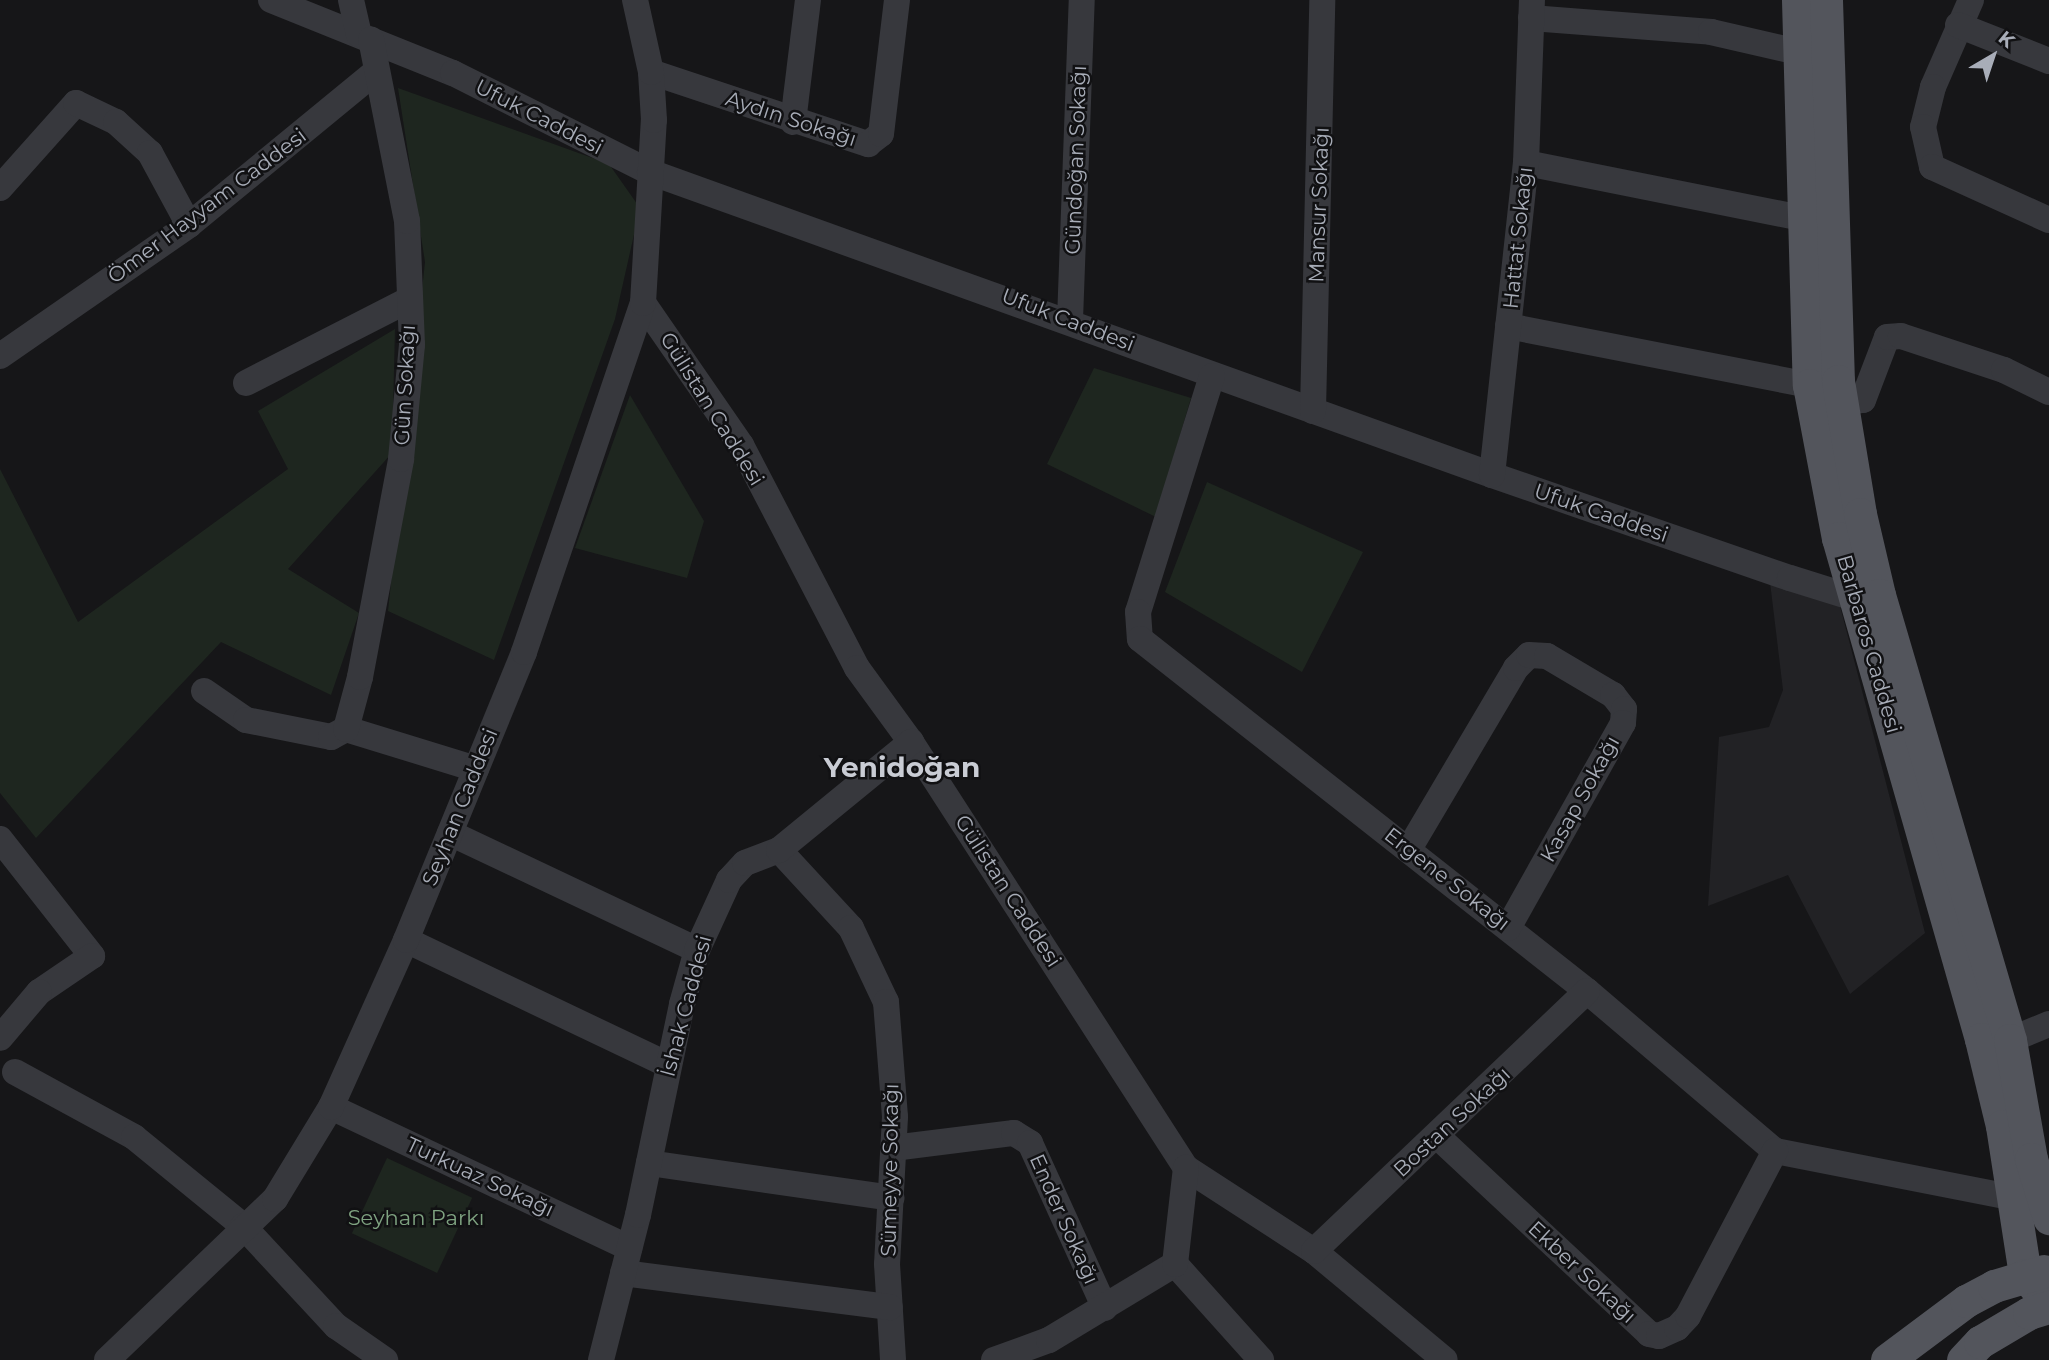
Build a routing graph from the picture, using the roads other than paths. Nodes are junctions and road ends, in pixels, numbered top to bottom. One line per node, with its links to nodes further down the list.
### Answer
1 (271, 0): 13 (street, Ufuk Caddesi)
2 (351, 0): 13 (street, Gün Sokağı)
3 (635, 0): 17 (street, Seyhan Caddesi)
4 (808, 0): 18 (street)
5 (897, 0): 18 (street, Aydın Sokağı)
6 (1082, 0): 27 (street, Gündoğan Sokağı)
7 (1322, 0): 35 (street, Mansur Sokağı)
8 (1798, 0): 14 (main road, Barbaros Caddesi)
9 (1826, 0): 14 (main road, Barbaros Caddesi)
10 (1971, 0): 12 (street)
11 (1531, 9): 14 (street); 19 (street, Hattat Sokağı)
12 (1958, 25): 15 (street); 23 (street)
13 (365, 37): 16 (street, Gün Sokağı); 20 (street, Ufuk Caddesi)
14 (1813, 55): 22 (main road, Barbaros Caddesi)
15 (2049, 61)
16 (374, 72): 24 (street, Ömer Hayyam Caddesi); 25 (street, Gün Sokağı)
17 (651, 72): 18 (street, Aydın Sokağı); 20 (street, Seyhan Caddesi)
18 (793, 122)
19 (1526, 163): 22 (street); 28 (street, Hattat Sokağı)
20 (650, 172): 26 (street, Seyhan Caddesi); 27 (street, Ufuk Caddesi)
21 (0, 188): 24 (street)
22 (1817, 218): 32 (main road, Barbaros Caddesi); 34 (main road, Barbaros Caddesi)
23 (2049, 220)
24 (189, 226): 29 (street, Ömer Hayyam Caddesi)
25 (408, 300): 31 (street); 39 (street, Gün Sokağı)
26 (643, 303): 40 (street, Gülistan Caddesi); 41 (street, Seyhan Caddesi)
27 (1070, 320): 30 (street, Ufuk Caddesi)
28 (1508, 326): 32 (street); 36 (street, Hattat Sokağı)
29 (0, 356)
30 (1212, 376): 35 (street, Ufuk Caddesi); 44 (street, Ergene Sokağı)
31 (246, 383)
32 (1810, 385): 37 (main road, Barbaros Caddesi)
33 (2049, 392): 34 (street)
34 (1841, 403): 37 (main road, Barbaros Caddesi)
35 (1313, 411): 36 (street, Ufuk Caddesi)
36 (1492, 475): 37 (street, Ufuk Caddesi)
37 (1868, 597): 52 (main road, Barbaros Caddesi); 62 (main road, Barbaros Caddesi)
38 (204, 691): 39 (street)
39 (346, 729): 41 (street)
40 (911, 742): 45 (street, İshak Caddesi); 60 (street, Gülistan Caddesi)
41 (476, 769): 42 (street, Seyhan Caddesi)
42 (450, 833): 47 (street, Seyhan Caddesi); 48 (street)
43 (0, 839): 51 (street)
44 (1409, 849): 46 (street, Ergene Sokağı); 46 (street, Kasap Sokağı)
45 (779, 850): 48 (street, İshak Caddesi); 57 (street, Sümeyye Sokağı)
46 (1508, 928): 49 (street, Ergene Sokağı)
47 (406, 940): 53 (street); 55 (street, Seyhan Caddesi)
48 (697, 950): 53 (street, İshak Caddesi)
49 (1587, 991): 56 (street, Bostan Sokağı); 58 (street, Ergene Sokağı)
50 (2049, 1024): 52 (street)
51 (0, 1039): 54 (street)
52 (2010, 1040): 62 (main road, Barbaros Caddesi)
53 (668, 1065): 59 (street, İshak Caddesi)
54 (8, 1078): 63 (street)
55 (331, 1107): 63 (street, Seyhan Caddesi); 65 (street, Turkuaz Sokağı)
56 (1437, 1136): 58 (street, Ekber Sokağı); 64 (street, Bostan Sokağı)
57 (893, 1148): 61 (street, Sümeyye Sokağı); 71 (street, Ender Sokağı)
58 (1775, 1151): 62 (street, Ergene Sokağı)
59 (649, 1163): 61 (street); 65 (street, İshak Caddesi)
60 (1186, 1168): 64 (street, Gülistan Caddesi); 66 (street)
61 (891, 1198): 70 (street, Sümeyye Sokağı)
62 (2037, 1203): 67 (main road, Barbaros Caddesi); 68 (main road)
63 (243, 1226): 73 (street, Seyhan Caddesi); 74 (street)
64 (1314, 1251): 80 (street, Gülistan Caddesi)
65 (626, 1261): 70 (street, Turkuaz Sokağı); 75 (street, İshak Caddesi)
66 (1175, 1264): 71 (street); 79 (street)
67 (2037, 1272): 68 (main road); 69 (main road)
68 (1966, 1301): 72 (main road)
69 (2049, 1306): 81 (main road)
70 (890, 1307): 77 (street, Sümeyye Sokağı)
71 (1105, 1308): 78 (street)
72 (1898, 1355)
73 (107, 1360)
74 (385, 1360)
75 (601, 1360)
76 (876, 1360): 77 (street)
77 (893, 1360)
78 (994, 1360)
79 (1261, 1360)
80 (1444, 1360)
81 (1963, 1360)

